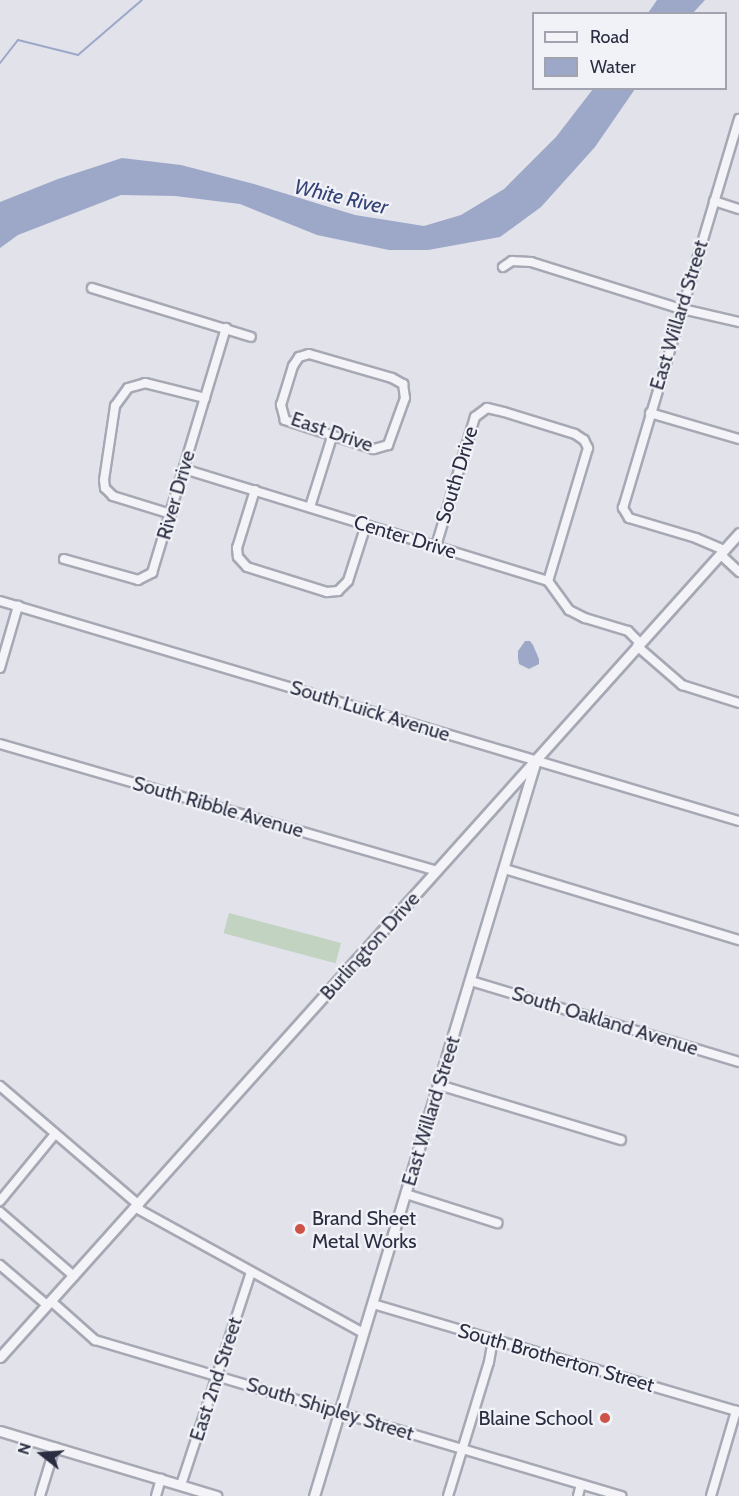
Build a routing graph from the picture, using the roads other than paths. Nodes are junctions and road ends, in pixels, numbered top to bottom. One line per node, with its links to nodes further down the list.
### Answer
1 (739, 119): 2 (street, East Willard Street)
2 (714, 201): 3 (street); 6 (street, East Willard Street)
3 (739, 208)
4 (503, 267): 6 (street)
5 (92, 288): 8 (street)
6 (681, 308): 7 (street); 11 (street, East Willard Street)
7 (739, 322)
8 (226, 328): 9 (street); 10 (street, River Drive)
9 (251, 337)
10 (205, 398): 14 (street, River Drive); 17 (street)
11 (650, 413): 13 (street); 21 (street, East Willard Street)
12 (332, 436): 12 (street, East Drive); 16 (street)
13 (739, 439)
14 (184, 469): 15 (street, Center Drive); 17 (street, River Drive)
15 (255, 490): 16 (street, Center Drive); 18 (street)
16 (310, 507): 18 (street, Center Drive)
17 (171, 514): 22 (street, River Drive)
18 (366, 525): 20 (street, Center Drive)
19 (739, 533): 21 (street, Burlington Drive)
20 (436, 546): 24 (street, Center Drive); 24 (street, South Drive)
21 (723, 552): 23 (street); 27 (street, Burlington Drive)
22 (64, 559)
23 (739, 572)
24 (548, 581): 27 (street)
25 (0, 601): 26 (street, South Luick Avenue)
26 (18, 606): 28 (street); 31 (street, South Luick Avenue)
27 (639, 645): 29 (street); 31 (street, Burlington Drive)
28 (0, 668)
29 (739, 703)
30 (0, 744): 34 (street, South Ribble Avenue)
31 (536, 761): 32 (street, South Luick Avenue); 33 (street, East Willard Street); 34 (street, Burlington Drive)
32 (739, 821)
33 (506, 869): 35 (street); 36 (street, East Willard Street)
34 (436, 871): 44 (street, Burlington Drive)
35 (739, 940)
36 (471, 981): 37 (street, South Oakland Avenue); 38 (street, East Willard Street)
37 (739, 1062)
38 (439, 1085): 41 (street); 42 (street, East Willard Street)
39 (0, 1086): 40 (street)
40 (55, 1134): 43 (street); 44 (street)
41 (621, 1140)
42 (406, 1194): 46 (street); 51 (street, East Willard Street)
43 (0, 1201)
44 (137, 1207): 48 (street); 49 (street, Burlington Drive)
45 (0, 1212): 49 (street)
46 (497, 1222)
47 (0, 1265): 50 (street, South Shipley Street)
48 (251, 1272): 52 (street); 55 (street, East 2nd Street)
49 (74, 1276): 50 (street, Burlington Drive)
50 (49, 1303): 54 (street, Burlington Drive); 55 (street, South Shipley Street)
51 (373, 1304): 52 (street, East Willard Street); 53 (street, South Brotherton Street)
52 (363, 1333): 56 (street, East Willard Street)
53 (493, 1340): 57 (street, South Brotherton Street); 60 (street)
54 (0, 1357)
55 (216, 1375): 56 (street, South Shipley Street); 63 (street, East 2nd Street)
56 (340, 1412): 60 (street, South Shipley Street); 67 (street, East Willard Street)
57 (738, 1412): 71 (street)
58 (0, 1431): 59 (street)
59 (55, 1448): 61 (street); 64 (street)
60 (462, 1449): 62 (street, South Shipley Street); 68 (street)
61 (161, 1479): 63 (street); 65 (street)
62 (581, 1484): 69 (street); 70 (street, South Shipley Street)
63 (181, 1485): 66 (street)
64 (40, 1496)
65 (156, 1496)
66 (216, 1496)
67 (314, 1496)
68 (448, 1496)
69 (578, 1496)
70 (621, 1496)
71 (711, 1496)

